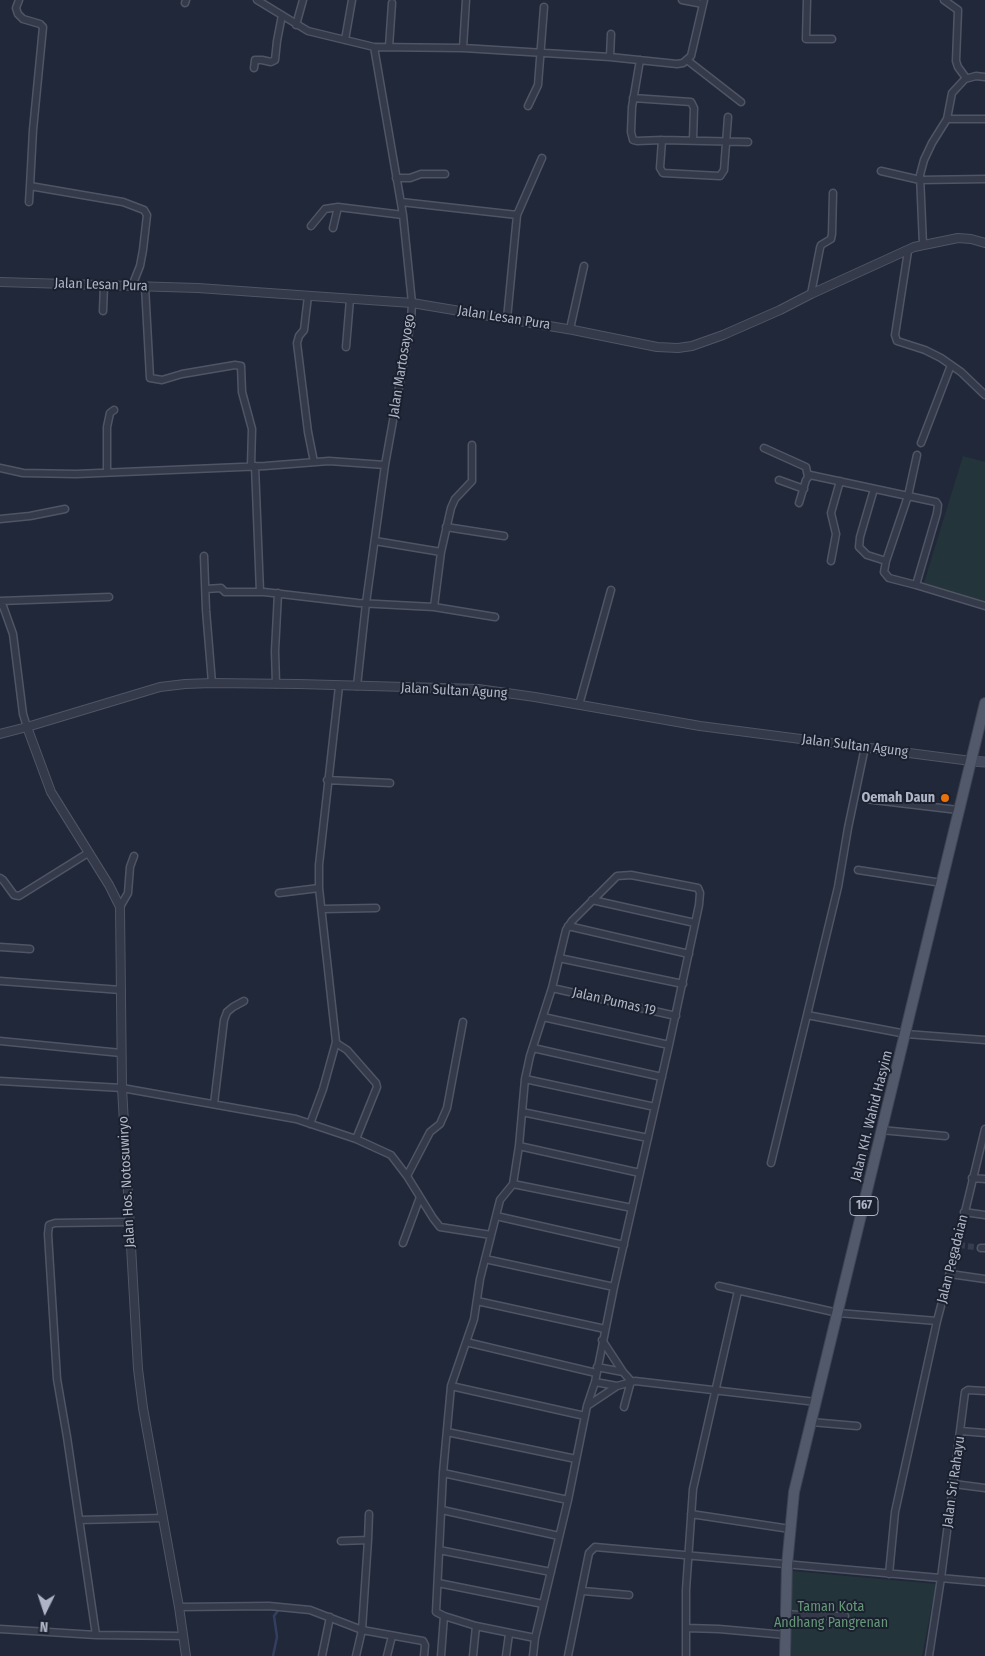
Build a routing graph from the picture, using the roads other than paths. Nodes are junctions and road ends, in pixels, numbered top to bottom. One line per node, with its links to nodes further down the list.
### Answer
1 (19, 0): 43 (street)
2 (258, 0): 12 (street)
3 (303, 0): 13 (street)
4 (352, 0): 16 (street)
5 (466, 0): 19 (street)
6 (682, 0): 9 (street)
7 (807, 0): 15 (street)
8 (944, 0): 26 (street)
9 (704, 2): 23 (street)
10 (392, 3): 18 (street)
11 (544, 7): 20 (street)
12 (282, 15): 13 (street); 24 (street)
13 (296, 25): 16 (street)
14 (611, 34): 21 (street)
15 (832, 39)
16 (345, 40): 17 (street)
17 (374, 47): 18 (street); 40 (street, Jalan Martosayogo)
18 (389, 47): 19 (street)
19 (463, 48): 20 (street)
20 (541, 53): 21 (street); 29 (street)
21 (610, 57): 22 (street)
22 (640, 60): 23 (street); 27 (street)
23 (688, 60): 28 (street)
24 (254, 68)
25 (985, 77): 26 (street)
26 (966, 78): 31 (street)
27 (633, 98): 33 (street); 34 (street)
28 (741, 102)
29 (528, 106)
30 (728, 117): 35 (street)
31 (947, 119): 32 (street); 42 (street)
32 (985, 119)
33 (662, 140): 34 (street); 35 (street)
34 (693, 140): 35 (street)
35 (726, 142): 36 (street)
36 (748, 142)
37 (542, 158): 49 (street)
38 (881, 171): 42 (street)
39 (445, 174): 40 (street)
40 (396, 178): 46 (street, Jalan Martosayogo)
41 (985, 179): 42 (street)
42 (920, 180): 53 (street)
43 (30, 186): 45 (street); 58 (street)
44 (833, 194): 60 (street)
45 (29, 202)
46 (401, 202): 48 (street, Jalan Martosayogo); 49 (street)
47 (338, 207): 48 (street); 50 (street); 51 (street)
48 (403, 215): 63 (street, Jalan Martosayogo)
49 (517, 215): 65 (street)
50 (311, 226)
51 (333, 228)
52 (985, 243): 53 (street, Jalan Lesan Pura)
53 (923, 245): 54 (street, Jalan Lesan Pura)
54 (908, 250): 60 (street, Jalan Lesan Pura); 68 (street)
55 (584, 266): 66 (street)
56 (0, 282): 57 (street, Jalan Lesan Pura)
57 (104, 285): 58 (street, Jalan Lesan Pura); 64 (street)
58 (132, 286): 59 (street, Jalan Lesan Pura)
59 (145, 286): 61 (street, Jalan Lesan Pura); 77 (street)
60 (811, 294): 66 (street, Jalan Lesan Pura)
61 (308, 296): 62 (street, Jalan Lesan Pura); 75 (street)
62 (350, 299): 63 (street, Jalan Lesan Pura); 67 (street)
63 (412, 303): 65 (street, Jalan Lesan Pura); 76 (street, Jalan Martosayogo)
64 (103, 311)
65 (507, 319): 66 (street, Jalan Lesan Pura)
66 (570, 329)
67 (346, 348)
68 (952, 365): 69 (street); 71 (street)
69 (985, 395)
70 (114, 410): 79 (street)
71 (921, 443)
72 (472, 445): 89 (street)
73 (764, 448): 80 (street)
74 (917, 455): 85 (street)
75 (314, 462): 76 (street); 77 (street)
76 (386, 465): 91 (street, Jalan Martosayogo)
77 (252, 466): 79 (street); 99 (street)
78 (0, 468): 79 (street)
79 (108, 472)
80 (808, 477): 82 (street); 83 (street)
81 (779, 480): 83 (street)
82 (840, 481): 84 (street); 94 (street)
83 (804, 488): 86 (street)
84 (874, 489): 85 (street); 95 (street)
85 (908, 496): 95 (street); 96 (street)
86 (799, 503)
87 (65, 509): 88 (street)
88 (0, 519)
89 (446, 527): 90 (street); 92 (street)
90 (504, 536)
91 (375, 542): 92 (street); 103 (street, Jalan Martosayogo)
92 (441, 552): 105 (street)
93 (204, 556): 97 (street)
94 (831, 561)
95 (886, 561): 96 (street)
96 (916, 585): 104 (street)
97 (206, 589): 99 (street); 107 (street)
98 (611, 590): 112 (street)
99 (260, 592): 100 (street)
100 (278, 593): 103 (street); 108 (street)
101 (109, 597): 102 (street)
102 (1, 603): 113 (street)
103 (366, 603): 105 (street); 110 (street, Jalan Martosayogo)
104 (985, 606)
105 (434, 607): 106 (street)
106 (495, 617)
107 (212, 683): 108 (street, Jalan Sultan Agung); 113 (street, Jalan Sultan Agung)
108 (276, 684): 109 (street, Jalan Sultan Agung)
109 (339, 686): 110 (street, Jalan Sultan Agung); 118 (street)
110 (358, 686): 112 (street, Jalan Sultan Agung)
111 (985, 703): 116 (main road, Jalan KH. Wahid Hasyim / 167)
112 (579, 705): 115 (street, Jalan Sultan Agung)
113 (27, 728): 114 (street, Jalan Sultan Agung); 122 (street, Jalan Hos. Notosuwiryo)
114 (0, 734)
115 (864, 747): 116 (street, Jalan Sultan Agung); 144 (street)
116 (971, 761): 117 (main road); 121 (main road, Jalan KH. Wahid Hasyim / 167)
117 (985, 762)
118 (328, 780): 119 (street); 127 (street)
119 (390, 783)
120 (865, 798): 121 (street)
121 (958, 810): 126 (main road, Jalan KH. Wahid Hasyim / 167)
122 (88, 853): 125 (street); 130 (street, Jalan Hos. Notosuwiryo)
123 (134, 856): 130 (street)
124 (858, 870): 126 (street)
125 (0, 878)
126 (942, 883): 148 (main road, Jalan KH. Wahid Hasyim / 167)
127 (319, 888): 128 (street); 132 (street)
128 (279, 893)
129 (592, 900): 133 (street); 133 (street); 134 (street)
130 (120, 907): 142 (street, Jalan Hos. Notosuwiryo)
131 (376, 908): 132 (street)
132 (322, 909): 151 (street)
133 (695, 923): 137 (street)
134 (568, 926): 137 (street); 138 (street)
135 (0, 947): 136 (street)
136 (30, 949)
137 (689, 954): 140 (street)
138 (559, 958): 140 (street); 141 (street)
139 (0, 981): 142 (street)
140 (683, 984): 145 (street)
141 (552, 988): 145 (street, Jalan Pumas 19); 146 (street)
142 (121, 990): 154 (street, Jalan Hos. Notosuwiryo)
143 (244, 1001): 159 (street)
144 (807, 1015): 148 (street); 170 (street)
145 (676, 1016): 152 (street)
146 (543, 1018): 152 (street); 153 (street)
147 (463, 1022): 172 (street)
148 (906, 1034): 149 (street); 164 (main road, Jalan KH. Wahid Hasyim / 167)
149 (985, 1040)
150 (0, 1041): 154 (street)
151 (336, 1043): 162 (street); 167 (street)
152 (669, 1046): 155 (street)
153 (533, 1048): 155 (street); 156 (street)
154 (121, 1053): 158 (street, Jalan Hos. Notosuwiryo)
155 (662, 1077): 160 (street)
156 (526, 1079): 160 (street); 161 (street)
157 (0, 1081): 158 (street)
158 (122, 1088): 159 (street); 181 (street, Jalan Hos. Notosuwiryo)
159 (214, 1104): 162 (street)
160 (655, 1107): 166 (street)
161 (522, 1112): 166 (street); 169 (street)
162 (310, 1124): 167 (street)
163 (985, 1129): 168 (street, Jalan Pegadaian)
164 (881, 1130): 165 (street); 192 (main road, Jalan KH. Wahid Hasyim / 167)
165 (945, 1136)
166 (648, 1138): 171 (street)
167 (356, 1139): 172 (street)
168 (984, 1139): 173 (street, Jalan Pegadaian)
169 (519, 1146): 171 (street); 175 (street)
170 (771, 1163)
171 (640, 1173): 177 (street)
172 (407, 1176): 176 (street)
173 (972, 1178): 174 (street); 178 (street, Jalan Pegadaian)
174 (985, 1179)
175 (513, 1184): 177 (street); 180 (street)
176 (420, 1197): 182 (street); 183 (street)
177 (632, 1208): 184 (street)
178 (964, 1212): 179 (street); 186 (street, Jalan Pegadaian)
179 (985, 1215)
180 (496, 1216): 182 (street); 184 (street)
181 (129, 1222): 222 (street, Jalan Hos. Notosuwiryo); 223 (street)
182 (491, 1235): 185 (street)
183 (403, 1243)
184 (624, 1246): 189 (street)
185 (485, 1258): 189 (street); 191 (street)
186 (950, 1274): 187 (street); 193 (street, Jalan Pegadaian)
187 (985, 1279)
188 (719, 1286): 190 (street, Jalan Pegadaian)
189 (614, 1287): 194 (street)
190 (738, 1291): 192 (street, Jalan Pegadaian); 203 (street)
191 (477, 1301): 194 (street); 196 (street)
192 (838, 1313): 193 (street, Jalan Pegadaian); 205 (main road, Jalan KH. Wahid Hasyim / 167)
193 (937, 1321): 232 (street)
194 (605, 1329): 195 (street)
195 (602, 1340): 197 (street); 198 (street)
196 (466, 1342): 197 (street); 201 (street)
197 (596, 1370): 198 (street); 200 (street)
198 (624, 1372): 199 (street)
199 (632, 1381): 202 (street); 203 (street); 207 (street)
200 (594, 1382): 202 (street); 206 (street)
201 (451, 1386): 208 (street); 211 (street)
202 (617, 1386): 206 (street)
203 (717, 1390): 205 (street); 221 (street)
204 (985, 1391): 212 (street, Jalan Sri Rahayu)
205 (816, 1402): 209 (main road, Jalan KH. Wahid Hasyim / 167)
206 (587, 1406): 208 (street)
207 (624, 1407)
208 (585, 1416): 214 (street)
209 (811, 1422): 210 (street); 224 (main road, Jalan KH. Wahid Hasyim / 167)
210 (857, 1426)
211 (447, 1432): 214 (street); 215 (street)
212 (961, 1432): 213 (street); 216 (street, Jalan Sri Rahayu)
213 (985, 1433)
214 (576, 1460): 218 (street)
215 (443, 1474): 218 (street); 219 (street)
216 (954, 1484): 217 (street); 233 (street, Jalan Sri Rahayu)
217 (985, 1488)
218 (568, 1500): 225 (street)
219 (442, 1510): 225 (street); 228 (street)
220 (369, 1514): 227 (street)
221 (691, 1514): 224 (street); 229 (street)
222 (163, 1518): 223 (street); 239 (street, Jalan Hos. Notosuwiryo)
223 (79, 1520): 249 (street)
224 (790, 1529): 230 (main road, Jalan KH. Wahid Hasyim / 167)
225 (559, 1536): 231 (street)
226 (341, 1540): 227 (street)
227 (368, 1540): 247 (street)
228 (439, 1550): 231 (street); 235 (street)
229 (689, 1555): 230 (street); 236 (street); 245 (street)
230 (787, 1565): 232 (street); 240 (main road, Jalan KH. Wahid Hasyim / 167)
231 (551, 1572): 238 (street)
232 (889, 1574): 233 (street)
233 (941, 1578): 234 (street); 266 (street, Jalan Sri Rahayu)
234 (985, 1582)
235 (438, 1583): 238 (street); 241 (street)
236 (583, 1591): 237 (street); 263 (street)
237 (629, 1595)
238 (543, 1604): 253 (street)
239 (179, 1608): 243 (street); 251 (street, Jalan Hos. Notosuwiryo)
240 (786, 1614): 242 (street); 250 (main road, Jalan KH. Wahid Hasyim / 167)
241 (444, 1616): 244 (street); 259 (street)
242 (845, 1616)
243 (330, 1617): 247 (street); 255 (street)
244 (476, 1626): 248 (street); 260 (street)
245 (687, 1628): 250 (street); 264 (street)
246 (0, 1629): 249 (street)
247 (362, 1630): 252 (street); 256 (street)
248 (509, 1634): 253 (street); 261 (street)
249 (96, 1635): 251 (street)
250 (786, 1635): 265 (main road, Jalan KH. Wahid Hasyim / 167)
251 (183, 1636): 254 (street, Jalan Hos. Notosuwiryo)
252 (392, 1636): 257 (street); 258 (street)
253 (535, 1638): 262 (street)
254 (186, 1656)
255 (322, 1656)
256 (356, 1656)
257 (387, 1656)
258 (424, 1656)
259 (441, 1656)
260 (473, 1656)
261 (506, 1656)
262 (533, 1656)
263 (568, 1656)
264 (686, 1656)
265 (785, 1656)
266 (929, 1656)

